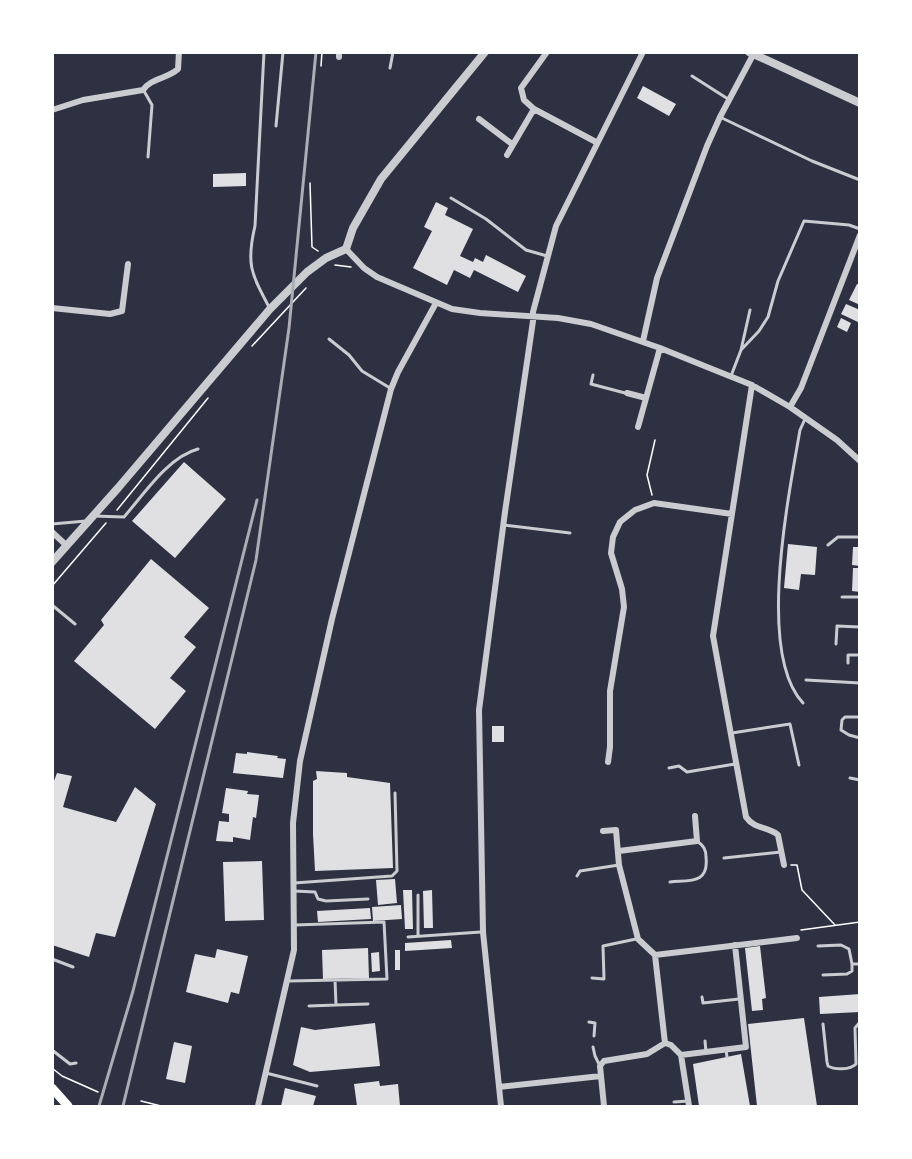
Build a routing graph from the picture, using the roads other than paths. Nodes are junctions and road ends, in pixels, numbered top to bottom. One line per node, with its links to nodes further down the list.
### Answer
1 (179, 52): 11 (street)
2 (264, 52): 32 (lane)
3 (283, 52): 18 (lane)
4 (393, 52): 9 (lane)
5 (485, 52): 27 (street)
6 (548, 52): 14 (street)
7 (643, 52): 19 (street)
8 (751, 54): 12 (street); 13 (street)
9 (390, 68)
10 (692, 76): 12 (lane)
11 (143, 90): 15 (street); 22 (lane)
12 (729, 100): 16 (street)
13 (860, 103)
14 (534, 109): 19 (street); 20 (street)
15 (52, 110)
16 (720, 117): 23 (lane); 36 (street)
17 (479, 119): 20 (street)
18 (276, 126)
19 (596, 142): 28 (street)
20 (512, 144): 21 (street)
21 (507, 155)
22 (148, 157)
23 (860, 180)
24 (451, 198): 28 (lane)
25 (860, 229): 38 (lane)
26 (860, 235): 45 (street)
27 (346, 249): 30 (street); 32 (street)
28 (547, 256): 34 (street)
29 (128, 264): 31 (street)
30 (436, 303): 34 (street); 42 (street)
31 (52, 308)
32 (270, 309): 51 (street)
33 (750, 310): 38 (lane)
34 (533, 316): 36 (street); 53 (street)
35 (329, 339): 42 (lane)
36 (643, 341): 37 (street)
37 (660, 348): 40 (street); 44 (street)
38 (741, 350): 40 (lane)
39 (593, 375): 43 (lane)
40 (730, 376): 41 (street)
41 (752, 385): 45 (street); 50 (street)
42 (391, 389): 91 (street)
43 (627, 393): 44 (street)
44 (646, 398): 47 (street)
45 (790, 407): 46 (street)
46 (805, 418): 49 (street); 70 (lane)
47 (638, 427)
48 (198, 449): 51 (lane)
49 (860, 461)
50 (732, 514): 72 (street); 74 (street)
51 (91, 518): 52 (lane); 57 (street)
52 (52, 524)
53 (503, 525): 55 (lane); 96 (street)
54 (52, 532): 57 (street)
55 (570, 533)
56 (860, 537): 58 (lane)
57 (66, 545): 59 (street)
58 (828, 545)
59 (52, 562)
60 (842, 597): 61 (lane)
61 (860, 597)
62 (52, 604): 63 (lane)
63 (75, 624)
64 (860, 627): 65 (lane)
65 (836, 644)
66 (860, 655): 67 (lane)
67 (848, 663)
68 (806, 680): 69 (lane)
69 (860, 683)
70 (803, 703)
71 (860, 717): 73 (lane)
72 (731, 733): 75 (street); 76 (lane)
73 (860, 738)
74 (608, 762)
75 (737, 764): 77 (lane); 85 (street)
76 (799, 765)
77 (669, 768)
78 (850, 778): 79 (lane)
79 (860, 780)
80 (395, 793): 91 (lane)
81 (695, 816): 83 (street)
82 (603, 831): 84 (street)
83 (698, 841): 84 (street); 90 (lane)
84 (618, 851): 87 (street)
85 (783, 851): 86 (lane); 88 (street)
86 (724, 858)
87 (619, 865): 89 (lane); 100 (street)
88 (784, 865)
89 (577, 876)
90 (670, 882)
91 (294, 883): 92 (street)
92 (294, 891): 94 (lane); 95 (street)
93 (418, 895): 97 (lane)
94 (368, 899)
95 (295, 925): 110 (lane); 111 (street)
96 (483, 932): 97 (lane); 134 (street)
97 (418, 936): 98 (lane)
98 (408, 937)
99 (797, 938): 101 (street)
100 (638, 939): 103 (street); 109 (lane)
101 (735, 945): 103 (street); 113 (street)
102 (818, 946): 105 (lane)
103 (655, 956): 122 (street)
104 (52, 959): 107 (lane)
105 (852, 963): 106 (lane); 108 (lane)
106 (860, 964)
107 (73, 967)
108 (823, 975)
109 (592, 978)
110 (335, 980): 111 (lane); 115 (lane)
111 (287, 981): 131 (street)
112 (702, 997): 113 (lane)
113 (741, 999): 125 (street)
114 (368, 1004): 115 (lane)
115 (336, 1005): 116 (lane)
116 (309, 1006)
117 (589, 1022): 120 (lane)
118 (860, 1022): 119 (lane)
119 (823, 1024)
120 (594, 1036)
121 (705, 1041): 126 (lane)
122 (668, 1044): 127 (street); 130 (street)
123 (593, 1047): 130 (lane)
124 (52, 1050): 129 (lane)
125 (726, 1050): 126 (street); 128 (lane)
126 (706, 1052): 127 (street)
127 (681, 1054): 137 (street)
128 (727, 1057)
129 (76, 1063)
130 (600, 1066): 132 (street)
131 (266, 1073): 133 (lane); 139 (street)
132 (601, 1076): 134 (street); 141 (street)
133 (317, 1086)
134 (499, 1087): 140 (street)
135 (52, 1088): 138 (main road)
136 (674, 1102): 137 (lane)
137 (688, 1104)
138 (68, 1107)
139 (258, 1107)
140 (501, 1107)
141 (604, 1107)

